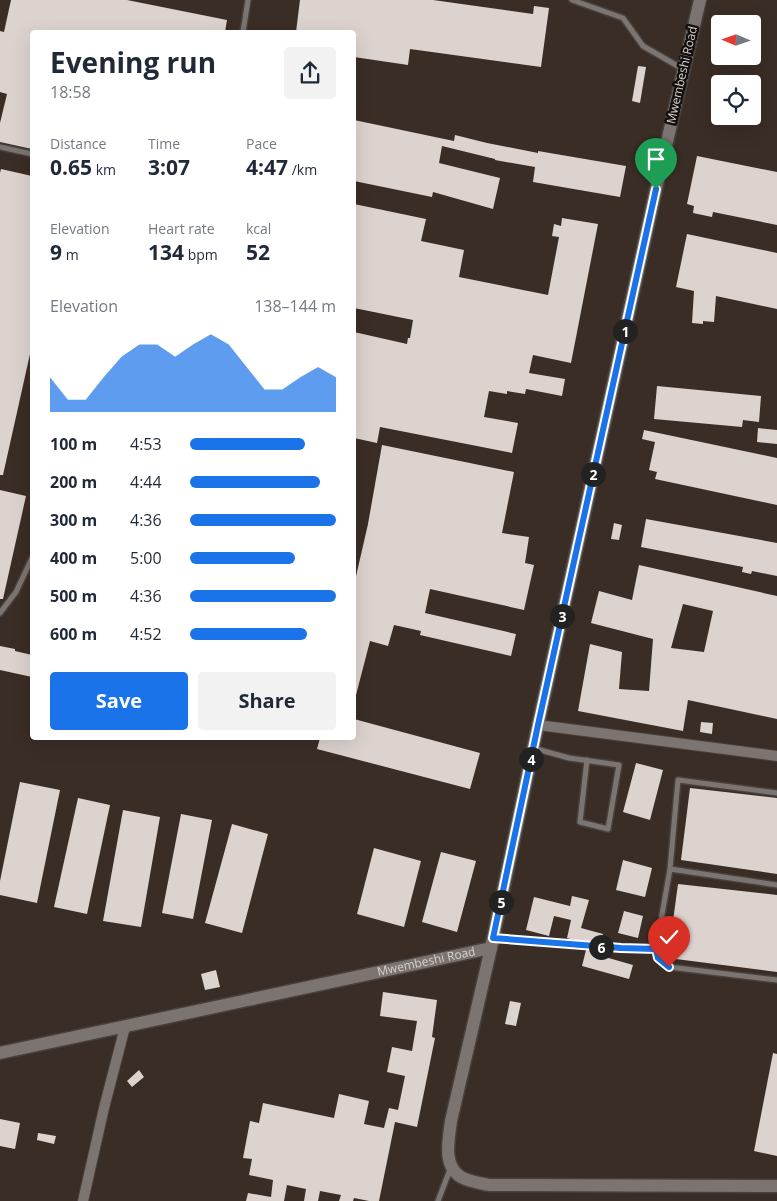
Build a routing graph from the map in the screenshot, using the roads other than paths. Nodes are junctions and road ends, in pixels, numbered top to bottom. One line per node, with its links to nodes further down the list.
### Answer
1 (248, 0): 4 (lane)
2 (572, 0): 5 (lane)
3 (700, 0): 5 (street, Mwembeshi Road)
4 (242, 30)
5 (684, 69): 10 (street, Mwembeshi Road)
6 (0, 147): 7 (lane)
7 (30, 154)
8 (30, 562): 9 (lane)
9 (0, 613)
10 (538, 725): 11 (street, Mwembeshi Road); 12 (street)
11 (533, 748): 13 (lane); 17 (street, Mwembeshi Road)
12 (777, 756)
13 (587, 760): 13 (lane)
14 (777, 793): 15 (lane)
15 (670, 869): 16 (lane); 18 (lane)
16 (777, 885)
17 (492, 943): 18 (lane); 20 (street, Mwembeshi Road); 22 (street)
18 (656, 949): 19 (lane)
19 (777, 980)
20 (125, 1027): 21 (street, Mwembeshi Road); 24 (street)
21 (0, 1053)
22 (451, 1166): 23 (street); 25 (lane)
23 (777, 1186)
24 (83, 1201)
25 (438, 1201)

